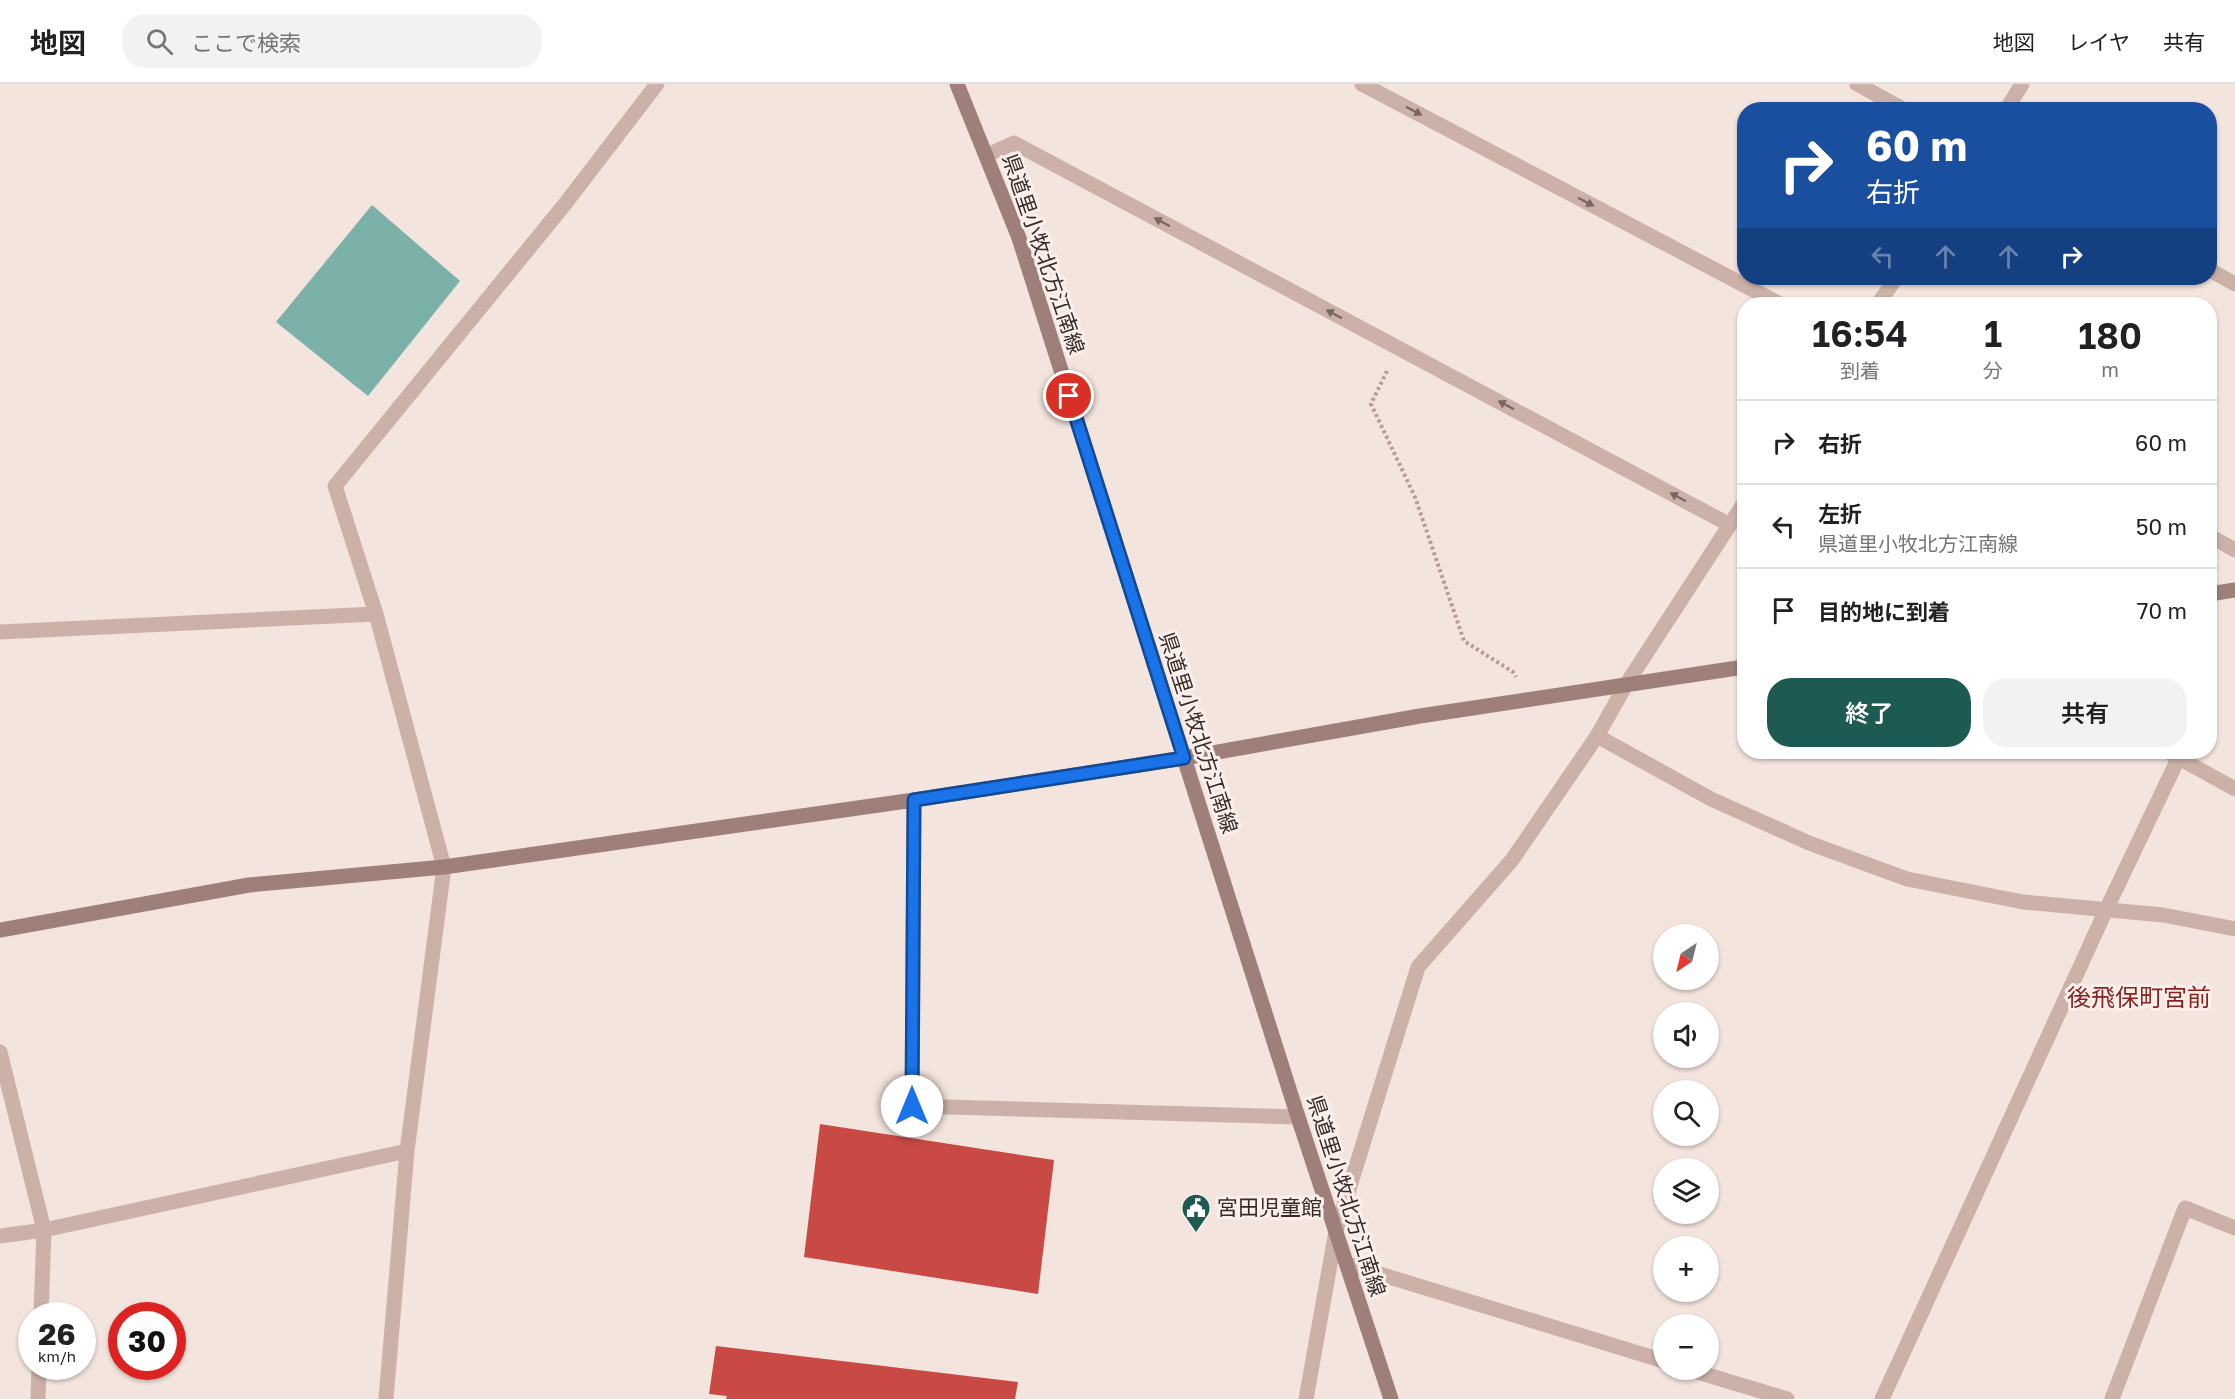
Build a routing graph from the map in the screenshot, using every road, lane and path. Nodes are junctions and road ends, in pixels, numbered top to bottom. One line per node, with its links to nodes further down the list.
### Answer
1 (657, 84): 21 (street)
2 (957, 84): 8 (street, 県道里小牧北方江南線)
3 (1362, 84): 10 (street, one-way to 10)
4 (1857, 84): 6 (street)
5 (2022, 84): 7 (street)
6 (1890, 102)
7 (2011, 102)
8 (987, 155): 14 (street, one-way to 8); 27 (street, 県道里小牧北方江南線)
9 (2217, 274): 11 (street)
10 (1737, 281)
11 (2235, 284)
12 (1744, 285): 13 (street, one-way to 13)
13 (1767, 297)
14 (1399, 348): 16 (street, one-way to 14); 25 (path)
15 (1737, 514): 16 (street)
16 (1730, 525): 24 (street)
17 (2217, 540): 18 (street)
18 (2235, 550)
19 (2235, 590): 20 (street)
20 (2217, 593)
21 (376, 614): 22 (street); 32 (street)
22 (0, 632)
23 (1737, 668): 24 (street)
24 (1627, 683): 25 (street); 26 (street)
25 (1527, 699): 27 (street)
26 (1597, 736): 33 (street); 41 (street)
27 (1184, 758): 31 (street); 37 (street, 県道里小牧北方江南線)
28 (2171, 759): 33 (street)
29 (2182, 759): 30 (street)
30 (2235, 789)
31 (914, 800): 32 (street); 37 (street)
32 (444, 867): 35 (street); 38 (street)
33 (2106, 910): 34 (street); 53 (street)
34 (2235, 929)
35 (0, 930)
36 (0, 1052): 40 (street)
37 (1298, 1117): 41 (street, 県道里小牧北方江南線)
38 (407, 1151): 40 (street); 49 (street)
39 (2235, 1228): 54 (street)
40 (44, 1230): 42 (street); 44 (street)
41 (1336, 1232): 43 (street, 県道里小牧北方江南線); 50 (street)
42 (0, 1236)
43 (1347, 1264): 45 (street); 51 (street, 県道里小牧北方江南線)
44 (41, 1302)
45 (1653, 1358)
46 (1719, 1378): 52 (street)
47 (39, 1380): 48 (street)
48 (38, 1399)
49 (386, 1399)
50 (1306, 1399)
51 (1391, 1399)
52 (1787, 1399)
53 (1882, 1399)
54 (2112, 1399)

